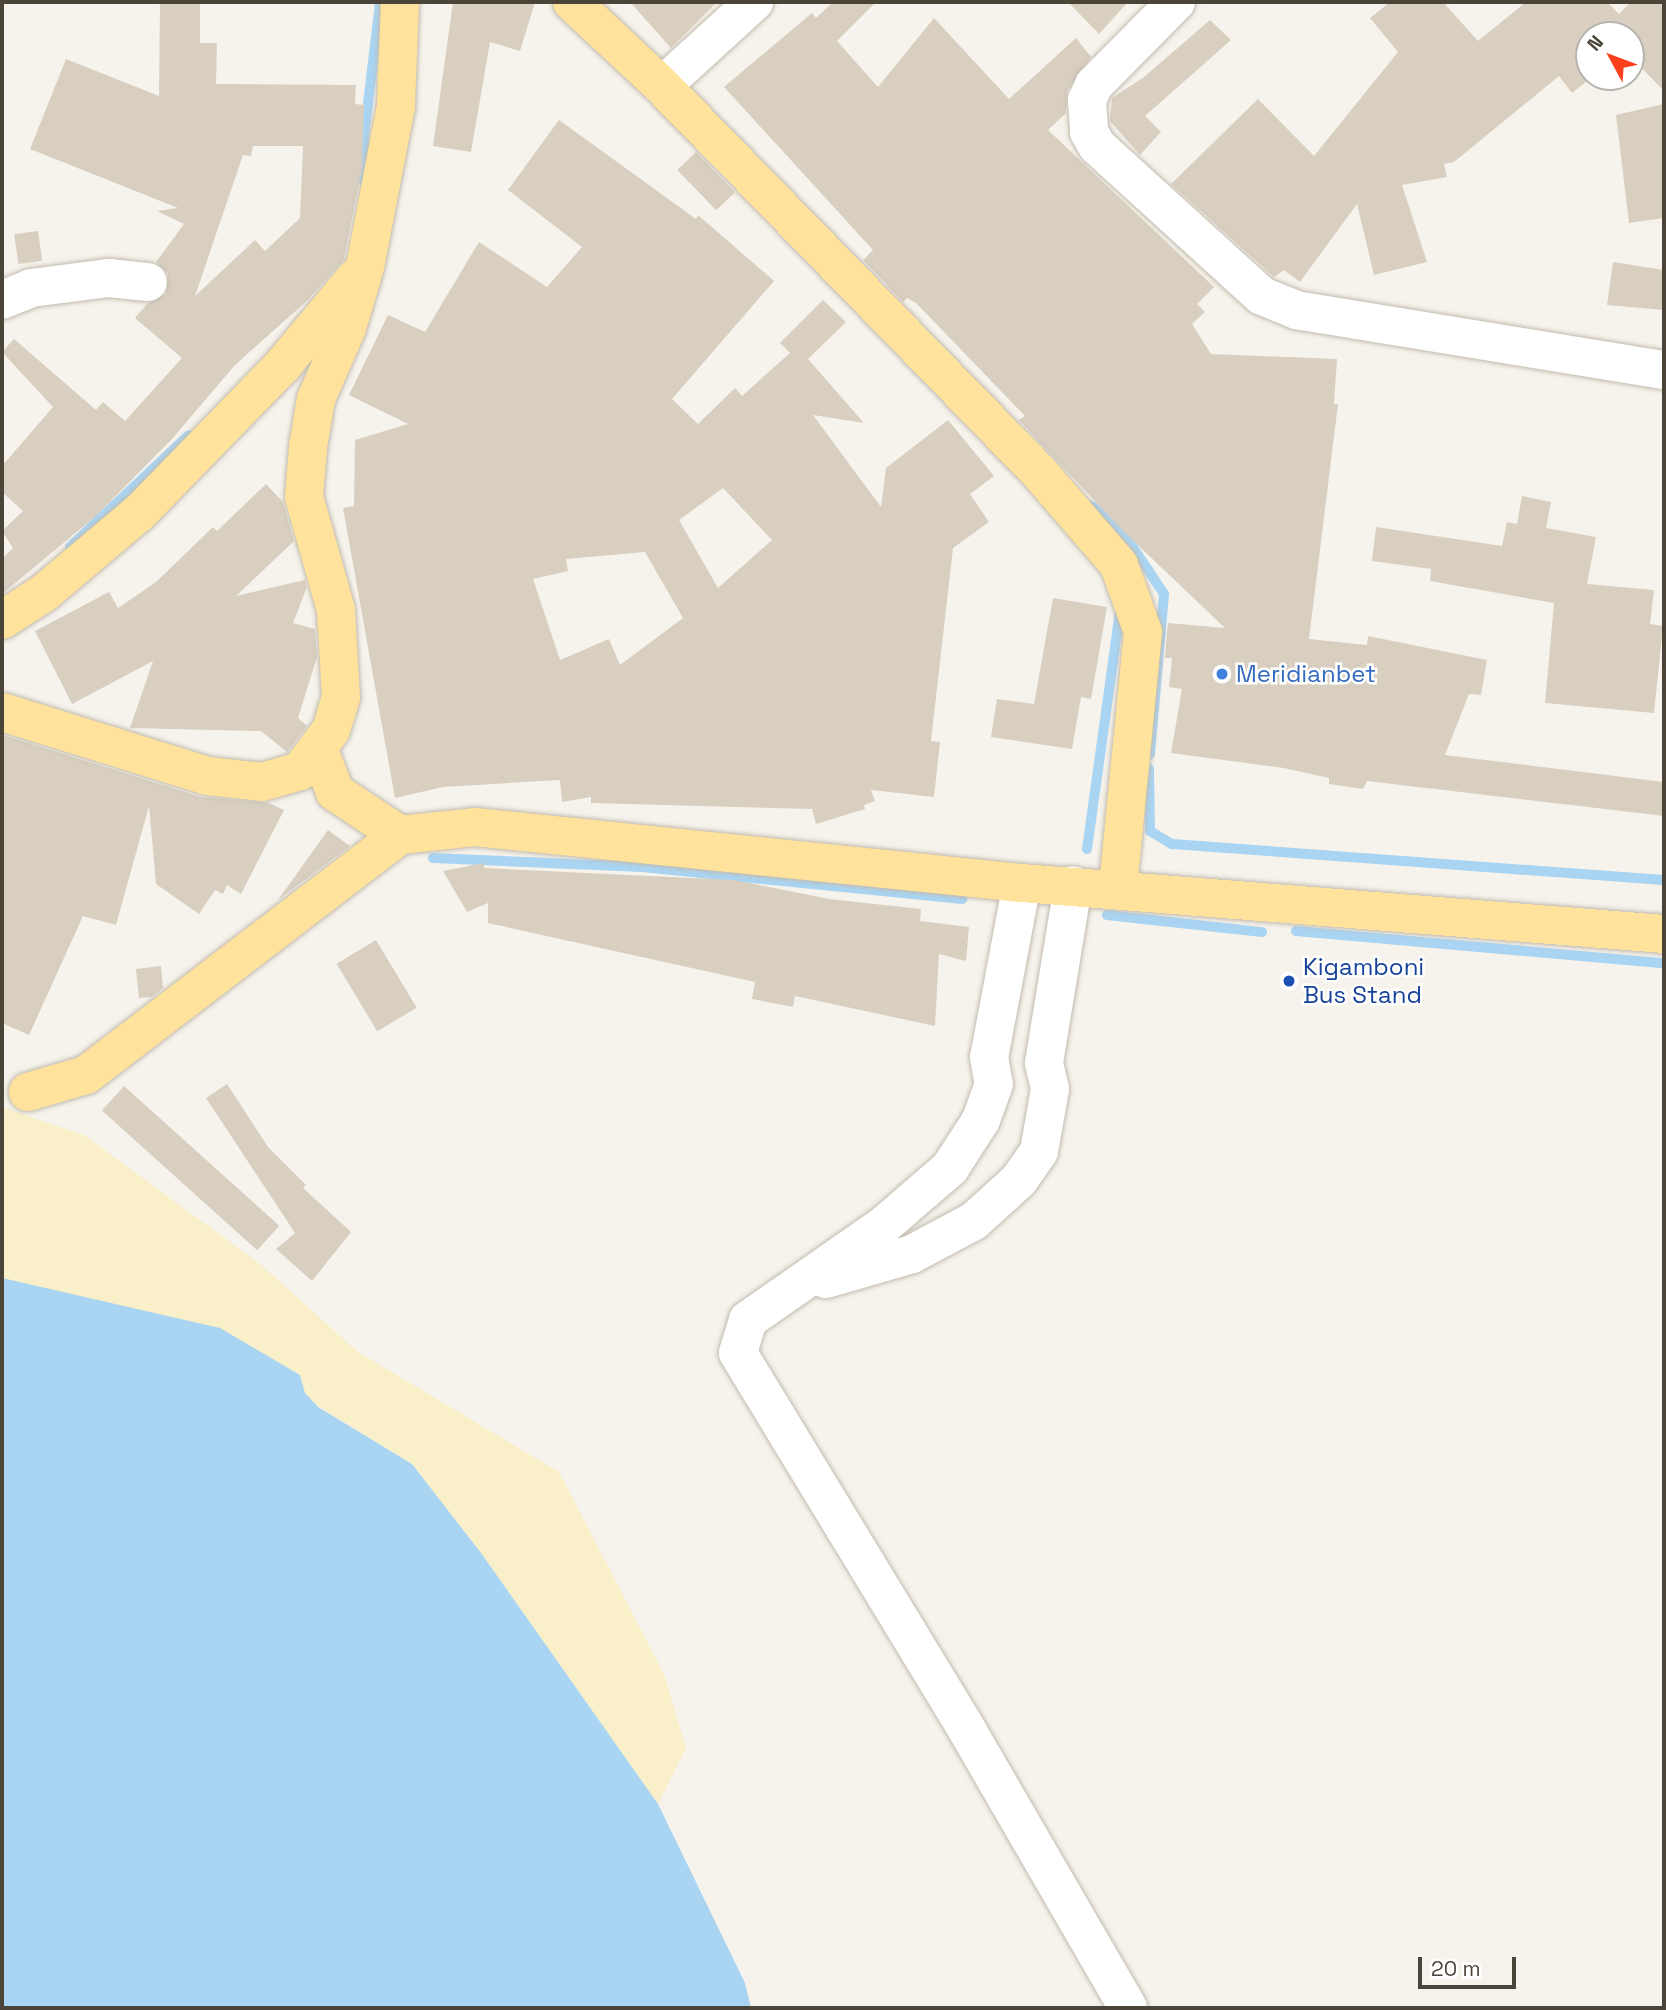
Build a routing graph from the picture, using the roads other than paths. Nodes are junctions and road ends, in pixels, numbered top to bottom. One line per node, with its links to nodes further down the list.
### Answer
1 (400, 2): 6 (main road)
2 (572, 2): 5 (main road)
3 (754, 2): 5 (street)
4 (1176, 2): 9 (street)
5 (662, 86): 16 (main road)
6 (365, 267): 10 (main road); 12 (main road)
7 (148, 282): 8 (street)
8 (2, 300)
9 (1664, 370)
10 (2, 620)
11 (2, 712): 12 (main road)
12 (319, 750): 13 (main road)
13 (400, 835): 14 (main road); 18 (main road)
14 (1022, 883): 15 (main road); 19 (street)
15 (1073, 885): 16 (main road); 19 (street)
16 (1118, 887): 17 (main road)
17 (1664, 934)
18 (28, 1092)
19 (796, 1287): 20 (street)
20 (1128, 2008)

